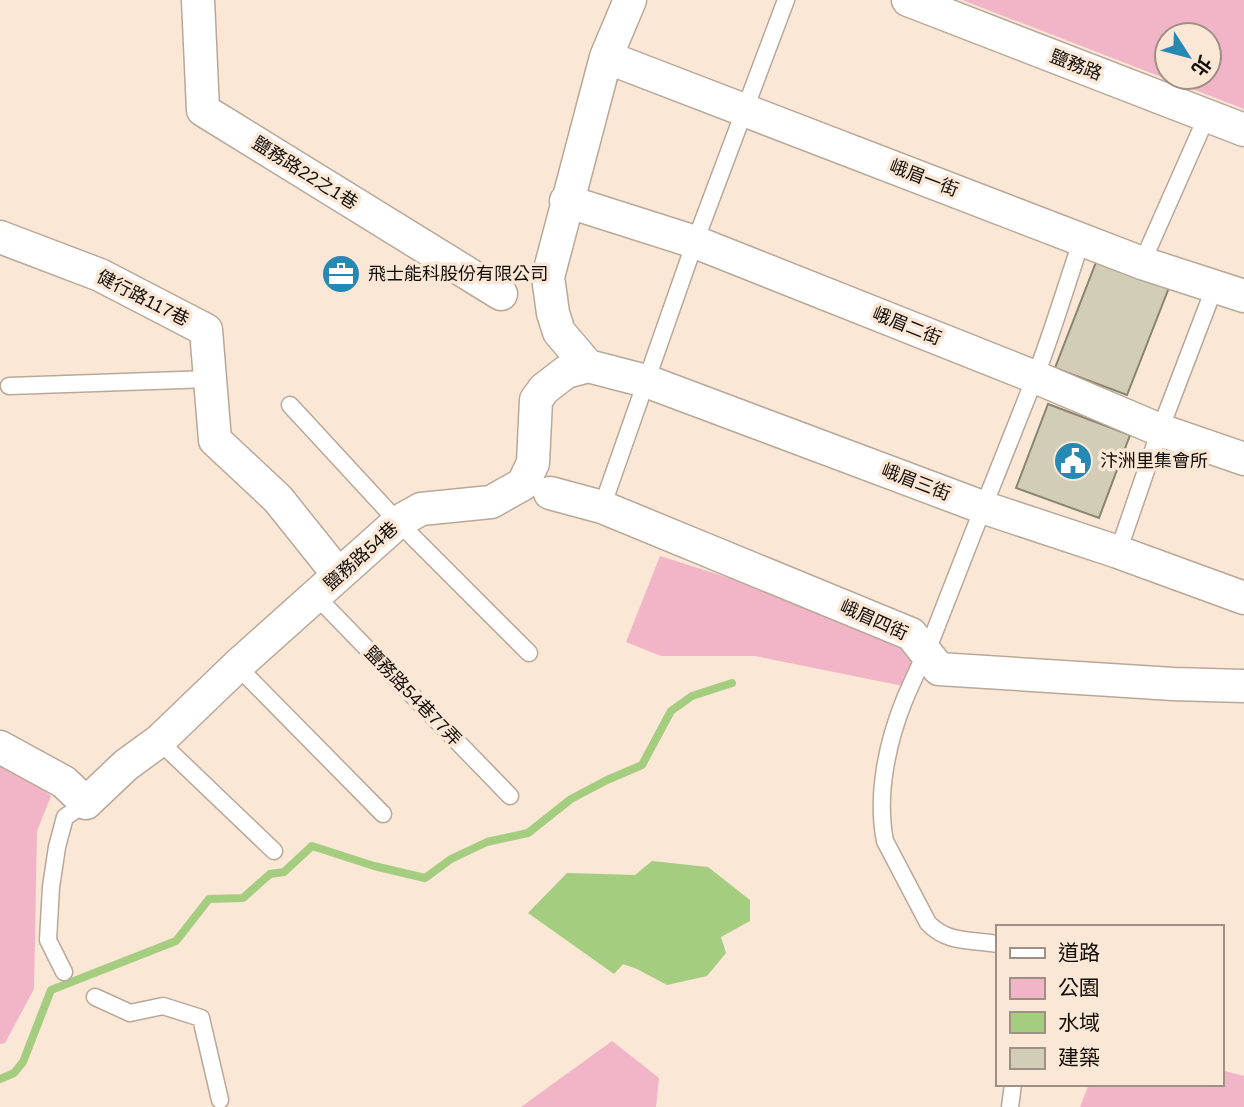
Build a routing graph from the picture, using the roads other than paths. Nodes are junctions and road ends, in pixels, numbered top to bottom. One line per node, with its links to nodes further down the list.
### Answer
1 (198, 0): 15 (street, 鹽務路22之1巷)
2 (630, 0): 5 (street)
3 (786, 0): 6 (lane)
4 (908, 0): 7 (street, 鹽務路)
5 (606, 57): 6 (street, 峨眉一街); 9 (street)
6 (746, 109): 11 (street, 峨眉一街); 12 (lane)
7 (1207, 117): 8 (street, 鹽務路); 13 (lane)
8 (1244, 130)
9 (566, 201): 12 (street, 峨眉二街); 17 (street)
10 (0, 237): 19 (street, 健行路117巷)
11 (1082, 239): 13 (street, 峨眉一街); 18 (lane)
12 (695, 242): 18 (street, 峨眉二街); 20 (lane)
13 (1142, 263): 14 (street, 峨眉一街)
14 (1215, 286): 16 (street, 峨眉一街); 23 (lane)
15 (502, 294)
16 (1244, 296)
17 (588, 366): 20 (street, 峨眉三街); 28 (street, 鹽務路54巷)
18 (1035, 377): 23 (street, 峨眉二街); 26 (lane)
19 (210, 379): 21 (lane); 30 (street, 健行路117巷)
20 (646, 381): 26 (street, 峨眉三街); 27 (lane)
21 (9, 386)
22 (290, 405): 28 (lane)
23 (1160, 430): 24 (street, 峨眉二街); 29 (lane)
24 (1244, 459)
25 (550, 493): 27 (street, 峨眉四街)
26 (982, 507): 29 (street, 峨眉三街); 34 (lane)
27 (602, 508): 34 (street, 峨眉四街)
28 (398, 522): 30 (street, 鹽務路54巷); 33 (lane)
29 (1118, 552): 32 (street, 峨眉三街)
30 (338, 574): 31 (street, 鹽務路54巷)
31 (316, 596): 35 (street, 鹽務路54巷); 39 (lane, 鹽務路54巷77弄)
32 (1244, 598)
33 (529, 653)
34 (927, 653): 36 (street, 峨眉四街); 43 (lane)
35 (237, 666): 37 (street, 鹽務路54巷); 41 (lane)
36 (1244, 686)
37 (159, 741): 40 (street, 鹽務路54巷); 42 (lane)
38 (0, 747): 40 (street)
39 (510, 796)
40 (86, 803): 44 (lane, 鹽務路54巷)
41 (383, 814)
42 (274, 852)
43 (996, 944)
44 (64, 972)
45 (95, 997): 47 (lane)
46 (1013, 1086): 48 (lane)
47 (220, 1100)
48 (1010, 1107)

